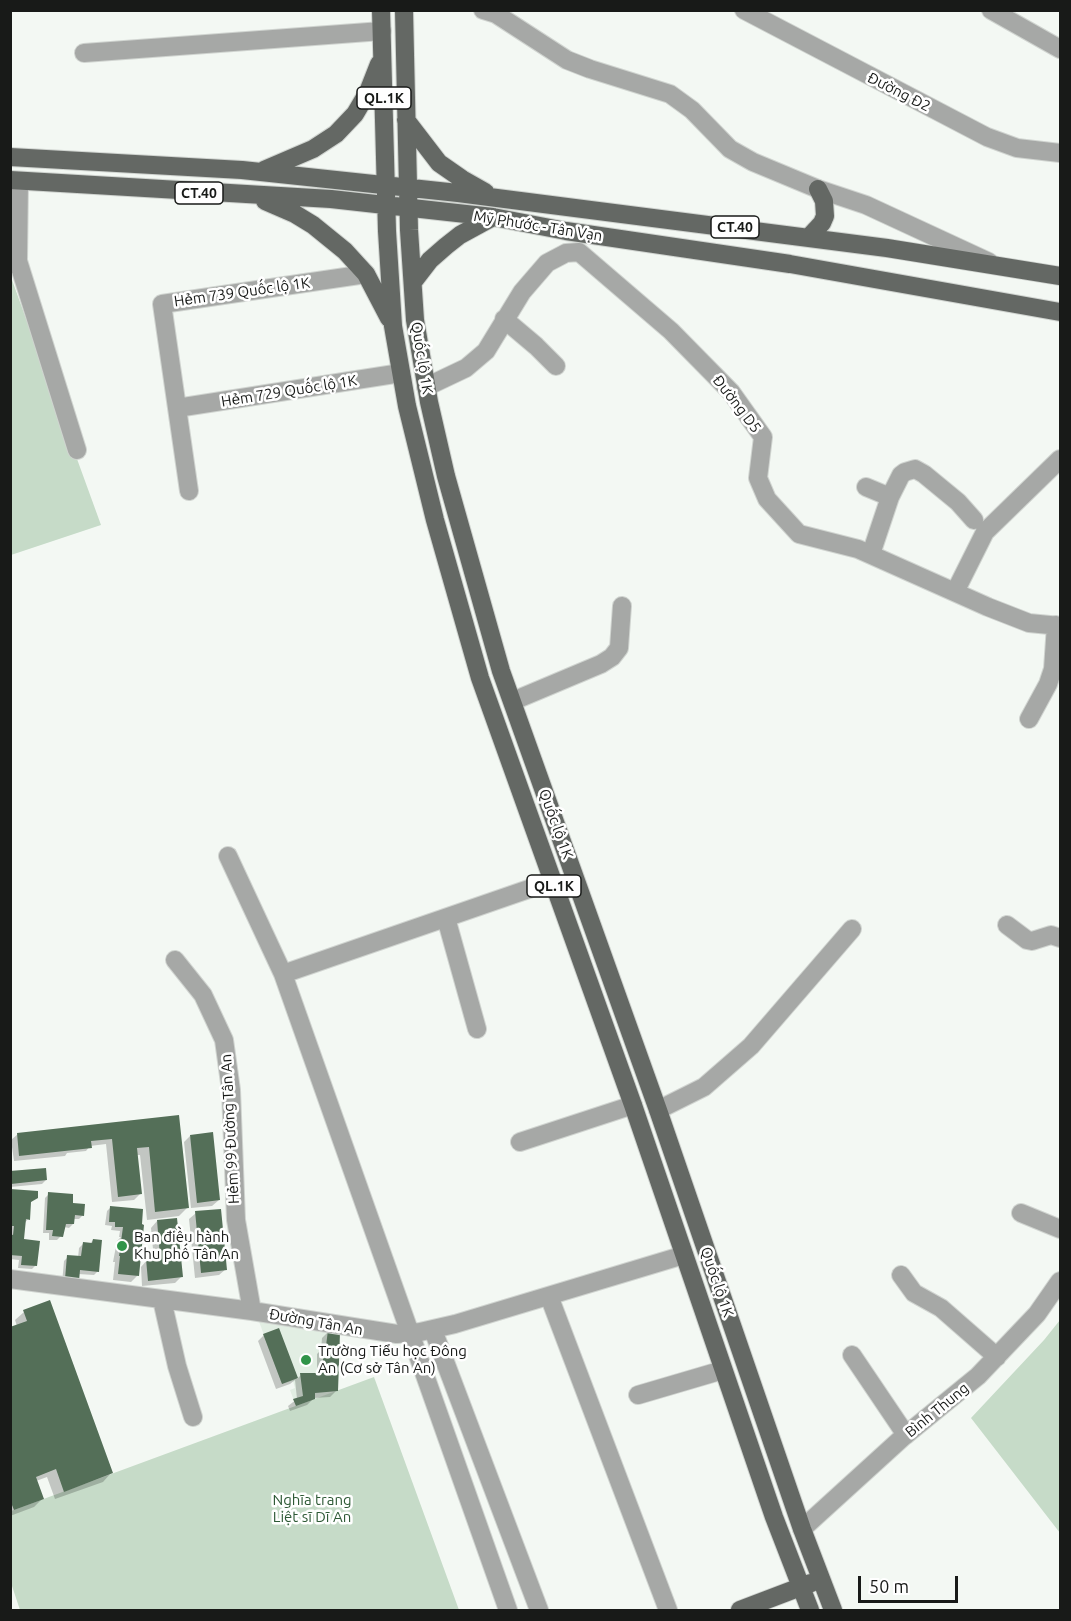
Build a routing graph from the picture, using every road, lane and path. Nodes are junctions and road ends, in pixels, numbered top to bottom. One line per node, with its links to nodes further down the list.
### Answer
1 (381, 10): 6 (main road, Quốc lộ 1K / QL.1K)
2 (404, 10): 10 (main road, Quốc lộ 1K / QL.1K)
3 (483, 10): 17 (street)
4 (744, 10): 11 (street, Đường Đ2)
5 (991, 10): 7 (street)
6 (382, 31): 8 (street); 9 (main road, Quốc lộ 1K / QL.1K)
7 (1060, 49)
8 (84, 53)
9 (382, 57): 13 (main road); 15 (main road, Quốc lộ 1K / QL.1K)
10 (406, 120): 16 (main road, Quốc lộ 1K / QL.1K); 19 (main road)
11 (1060, 153)
12 (10, 156): 13 (main road, Mỹ Phước - Tân Vạn / CT.40)
13 (260, 172): 15 (main road, Mỹ Phước - Tân Vạn / CT.40)
14 (15, 181): 18 (main road, Mỹ Phước - Tân Vạn / CT.40); 26 (street)
15 (386, 185): 16 (main road, Mỹ Phước - Tân Vạn); 20 (main road, Quốc lộ 1K / QL.1K)
16 (408, 188): 19 (main road, Mỹ Phước - Tân Vạn / CT.40); 21 (main road, Quốc lộ 1K / QL.1K)
17 (818, 189): 24 (main road); 27 (street)
18 (255, 196): 20 (main road, Mỹ Phước - Tân Vạn / CT.40); 28 (main road)
19 (495, 197): 24 (main road, Mỹ Phước - Tân Vạn / CT.40)
20 (386, 205): 21 (main road, Mỹ Phước - Tân Vạn); 33 (main road, Quốc lộ 1K / QL.1K)
21 (409, 208): 22 (main road, Mỹ Phước - Tân Vạn / CT.40); 30 (main road, Quốc lộ 1K / QL.1K)
22 (493, 217): 23 (main road, Mỹ Phước - Tân Vạn / CT.40); 30 (main road)
23 (604, 236): 25 (street); 31 (main road, Mỹ Phước - Tân Vạn / CT.40)
24 (809, 237): 27 (main road, Mỹ Phước - Tân Vạn / CT.40)
25 (579, 252): 32 (street); 44 (street, Đường D5)
26 (14, 262): 38 (street)
27 (995, 265): 29 (main road, Mỹ Phước - Tân Vạn / CT.40)
28 (366, 274): 33 (main road); 37 (street, Hẻm 739 Quốc lộ 1K)
29 (1060, 276)
30 (412, 282): 36 (main road, Quốc lộ 1K / QL.1K)
31 (1060, 312)
32 (504, 319): 34 (street); 36 (street)
33 (393, 326): 35 (main road, Quốc lộ 1K / QL.1K)
34 (556, 366)
35 (401, 373): 37 (street, Hẻm 729 Quốc lộ 1K); 51 (main road, Quốc lộ 1K / QL.1K)
36 (426, 387): 48 (main road, Quốc lộ 1K / QL.1K)
37 (177, 408): 41 (street, Hẻm 739 Quốc lộ 1K)
38 (77, 450)
39 (1060, 459): 45 (street)
40 (866, 487): 42 (street)
41 (189, 491)
42 (890, 497): 43 (street); 44 (street)
43 (974, 520)
44 (871, 554): 45 (street, Đường D5)
45 (955, 592): 47 (street, Đường D5)
46 (622, 606): 48 (street)
47 (1058, 625): 49 (street)
48 (513, 701): 60 (main road, Quốc lộ 1K / QL.1K)
49 (1029, 719)
50 (228, 856): 57 (street)
51 (552, 881): 52 (street); 59 (main road, Quốc lộ 1K / QL.1K)
52 (446, 918): 57 (street); 58 (street)
53 (1007, 925): 55 (street)
54 (852, 929): 60 (street)
55 (1060, 938)
56 (175, 960): 71 (street, Hẻm 99 Đường Tân An)
57 (283, 974): 73 (street)
58 (477, 1029)
59 (633, 1106): 61 (street); 65 (main road, Quốc lộ 1K / QL.1K)
60 (658, 1110): 64 (main road, Quốc lộ 1K / QL.1K)
61 (520, 1142)
62 (1021, 1213): 63 (street)
63 (1060, 1229)
64 (706, 1249): 65 (main road); 80 (main road, Quốc lộ 1K / QL.1K)
65 (684, 1255): 69 (street, Đường Tân An); 76 (main road, Quốc lộ 1K / QL.1K)
66 (901, 1275): 75 (street)
67 (10, 1280): 70 (street, Đường Tân An)
68 (1060, 1281): 75 (street, Bình Thung)
69 (549, 1296): 72 (street, Đường Tân An); 90 (street)
70 (162, 1300): 71 (street, Đường Tân An); 78 (street)
71 (252, 1311): 73 (street, Đường Tân An)
72 (434, 1330): 73 (street, Đường Tân An); 81 (street)
73 (409, 1334): 83 (street)
74 (852, 1355): 79 (street)
75 (997, 1357): 79 (street, Bình Thung)
76 (723, 1370): 77 (street); 82 (main road, Quốc lộ 1K / QL.1K)
77 (638, 1395)
78 (193, 1417)
79 (906, 1435): 80 (street, Bình Thung)
80 (802, 1529): 82 (main road); 85 (main road, Quốc lộ 1K / QL.1K)
81 (514, 1544): 83 (street); 84 (street)
82 (786, 1549): 87 (main road, Quốc lộ 1K / QL.1K)
83 (487, 1552): 86 (street)
84 (525, 1574): 86 (street); 89 (street)
85 (822, 1579): 87 (main road); 93 (main road, Quốc lộ 1K / QL.1K)
86 (499, 1585): 88 (street)
87 (801, 1587): 91 (main road); 92 (main road, Quốc lộ 1K / QL.1K)
88 (508, 1611)
89 (539, 1611)
90 (668, 1611)
91 (740, 1611)
92 (810, 1611)
93 (833, 1611)

